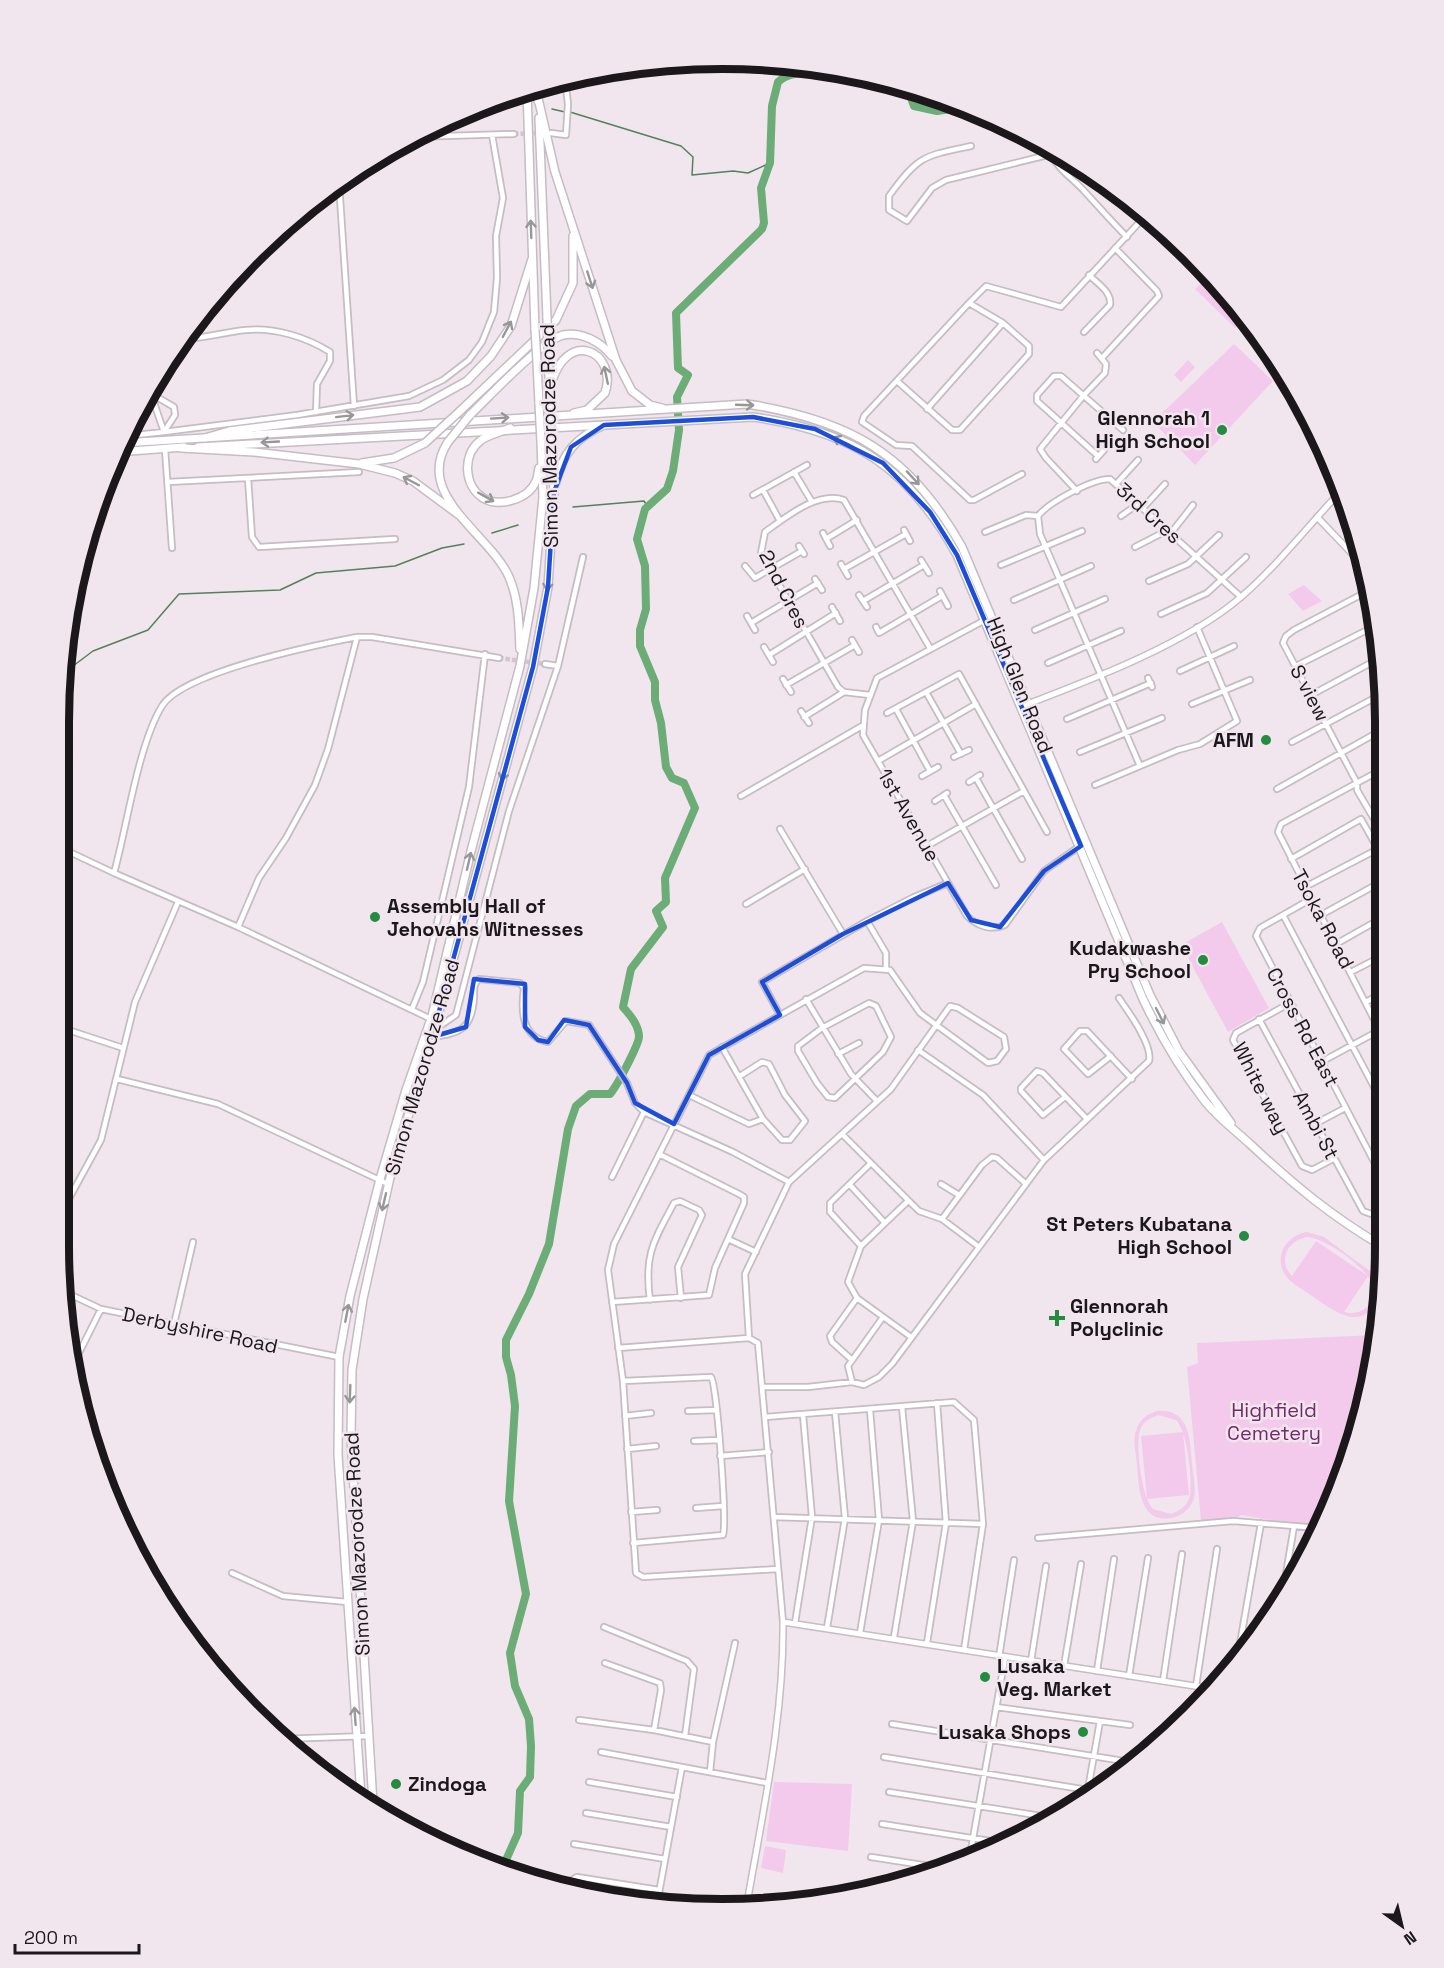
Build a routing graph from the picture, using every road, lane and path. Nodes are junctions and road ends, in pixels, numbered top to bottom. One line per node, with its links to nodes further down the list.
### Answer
1 (566, 88): 4 (street)
2 (538, 98): 13 (main road); 26 (main road, Simon Mazorodze Road, bridge)
3 (527, 99): 16 (main road, Simon Mazorodze Road, one-way to 3)
4 (551, 133)
5 (514, 134): 6 (street)
6 (492, 135): 7 (street); 30 (street)
7 (432, 136)
8 (971, 146): 9 (street)
9 (1046, 155)
10 (1053, 159): 14 (street)
11 (340, 193): 30 (street)
12 (1141, 221): 14 (street)
13 (572, 225): 24 (main road, one-way to 24); 49 (main road, bridge)
14 (1127, 237): 15 (street)
15 (1115, 248): 17 (street); 23 (street)
16 (532, 259): 41 (main road, one-way to 16); 47 (main road, Simon Mazorodze Road, bridge)
17 (1089, 275): 18 (street); 20 (street)
18 (969, 303): 19 (street); 25 (street)
19 (1003, 323): 32 (street); 32 (street)
20 (1084, 333)
21 (195, 337): 33 (street)
22 (1097, 353): 23 (street)
23 (1102, 358): 27 (street)
24 (616, 360): 31 (main road); 67 (main road, bridge)
25 (897, 381): 32 (street); 53 (street)
26 (549, 392): 34 (main road, one-way to 26); 60 (main road, Simon Mazorodze Road, bridge)
27 (1084, 395): 35 (street); 35 (street); 38 (street)
28 (155, 396): 39 (street)
29 (153, 401): 39 (street)
30 (354, 406): 33 (street)
31 (662, 408): 34 (main road, High Glen Road); 163 (main road, High Glen Road, one-way to 163)
32 (927, 409)
33 (316, 412): 39 (street)
34 (574, 413): 41 (main road, High Glen Road, one-way to 34)
35 (1061, 423): 45 (street); 59 (street)
36 (604, 425): 37 (main road, High Glen Road); 60 (main road); 117 (main road, High Glen Road, one-way to 36)
37 (510, 428): 43 (main road, High Glen Road, one-way to 43); 47 (main road, one-way to 47)
38 (1123, 430)
39 (164, 432): 40 (street)
40 (135, 435)
41 (205, 438): 42 (main road)
42 (132, 442)
43 (181, 448): 44 (main road); 49 (main road)
44 (165, 449): 46 (main road); 55 (street)
45 (1104, 450)
46 (128, 452)
47 (541, 458): 144 (main road, Simon Mazorodze Road)
48 (1138, 460): 56 (street)
49 (359, 464): 67 (main road, one-way to 49)
50 (807, 465): 52 (street)
51 (359, 472): 54 (street)
52 (794, 472): 58 (street); 63 (street)
53 (1022, 474)
54 (248, 478): 55 (street); 78 (street)
55 (168, 482): 84 (street)
56 (1116, 483): 59 (street, 3rd Cres); 64 (street, 3rd Cres)
57 (1165, 484): 66 (street)
58 (763, 490): 61 (street); 72 (street)
59 (1077, 491): 68 (street, 3rd Cres)
60 (554, 492): 241 (main road, Simon Mazorodze Road, one-way to 241)
61 (753, 495)
62 (1335, 498): 70 (street)
63 (812, 502): 71 (street, 2nd Cres); 72 (street, 2nd Cres)
64 (1138, 504): 66 (street, 3rd Cres); 69 (street)
65 (1193, 505): 74 (street)
66 (1143, 508): 74 (street, 3rd Cres)
67 (459, 514): 144 (main road)
68 (1038, 516): 75 (street); 82 (street)
69 (1121, 516)
70 (1317, 517): 87 (street); 104 (street)
71 (858, 520): 79 (street); 86 (street, 2nd Cres)
72 (780, 521): 94 (street, 2nd Cres)
73 (1083, 531): 82 (street)
74 (1169, 531): 83 (street); 89 (street, 3rd Cres)
75 (985, 532)
76 (823, 533): 79 (street)
77 (1219, 535): 89 (street)
78 (395, 538)
79 (826, 539): 81 (street)
80 (910, 541): 86 (street)
81 (830, 546)
82 (1046, 547): 91 (street); 97 (street)
83 (1135, 547)
84 (172, 548)
85 (802, 550): 94 (street)
86 (874, 551): 96 (street); 100 (street, 2nd Cres)
87 (1353, 555)
88 (583, 557): 145 (street)
89 (1198, 557): 98 (street, 3rd Cres); 99 (street)
90 (1246, 557): 98 (street)
91 (1001, 565)
92 (745, 566): 94 (street)
93 (1091, 566): 97 (street)
94 (770, 569): 107 (street, 2nd Cres)
95 (929, 573): 100 (street)
96 (848, 576)
97 (1061, 579): 105 (street); 112 (street)
98 (1223, 580): 104 (street, 3rd Cres); 115 (street)
99 (1149, 581)
100 (892, 583): 108 (street); 114 (street, 2nd Cres)
101 (822, 590): 107 (street)
102 (1362, 594): 146 (street, S view)
103 (858, 595): 108 (street)
104 (1241, 597): 121 (street)
105 (1014, 600)
106 (1105, 600): 112 (street)
107 (788, 601): 119 (street); 126 (street, 2nd Cres)
108 (863, 601): 111 (street)
109 (948, 606): 114 (street)
110 (832, 607): 113 (street)
111 (867, 608)
112 (1074, 612): 123 (street); 130 (street)
113 (836, 614): 118 (street); 126 (street)
114 (911, 614): 127 (street); 133 (street, 2nd Cres)
115 (1161, 614)
116 (747, 616): 119 (street)
117 (986, 620): 133 (street); 163 (main road, High Glen Road)
118 (840, 621)
119 (751, 623): 122 (street)
120 (876, 627): 127 (street)
121 (1197, 627): 137 (street); 148 (street)
122 (755, 630)
123 (1035, 630)
124 (1368, 630): 146 (street)
125 (1121, 631): 130 (street)
126 (806, 632): 136 (street); 141 (street, 2nd Cres)
127 (879, 633): 129 (street)
128 (357, 638): 135 (street); 209 (street); 221 (street)
129 (883, 640)
130 (1088, 646): 142 (street); 148 (street)
131 (1234, 646): 137 (street)
132 (764, 647): 136 (street)
133 (930, 648): 157 (street)
134 (859, 652): 141 (street)
135 (485, 654): 138 (street); 232 (street)
136 (769, 655): 139 (street)
137 (1210, 657): 147 (street); 153 (street)
138 (499, 658)
139 (773, 662)
140 (1372, 662): 158 (street)
141 (825, 663): 152 (street); 155 (street, 2nd Cres)
142 (1048, 663)
143 (545, 664): 145 (street)
144 (520, 666): 235 (main road, Simon Mazorodze Road, one-way to 144)
145 (558, 666): 241 (street)
146 (1296, 666): 158 (street, S view)
147 (1180, 671)
148 (1102, 673): 160 (street); 163 (street)
149 (783, 679): 152 (street)
150 (1250, 680): 153 (street)
151 (1150, 683): 160 (street)
152 (786, 685): 154 (street)
153 (1224, 690): 162 (street); 184 (street)
154 (791, 692)
155 (844, 692): 157 (street); 167 (street)
156 (926, 692): 161 (street); 164 (street); 171 (street)
157 (870, 695): 173 (street)
158 (1311, 695): 172 (street, S view)
159 (1374, 698): 172 (street)
160 (1113, 700): 169 (street); 174 (street)
161 (976, 704): 171 (street); 193 (street)
162 (1192, 704)
163 (1025, 706): 201 (main road, High Glen Road)
164 (896, 709): 166 (street); 176 (street)
165 (801, 711): 167 (street)
166 (887, 713)
167 (804, 717): 170 (street)
168 (1162, 718): 174 (street)
169 (1067, 719)
170 (809, 723)
171 (944, 723): 176 (street); 181 (street)
172 (1326, 724): 177 (street); 180 (street, S view)
173 (862, 726): 183 (street, 1st Avenue); 194 (street)
174 (1126, 732): 179 (street); 184 (street)
175 (1375, 734): 180 (street)
176 (913, 741): 183 (street); 186 (street)
177 (1292, 742)
178 (969, 750): 181 (street)
179 (1080, 752)
180 (1341, 752): 190 (street, S view); 192 (street)
181 (961, 754): 182 (street)
182 (954, 757)
183 (878, 761): 203 (street, 1st Avenue)
184 (1140, 766): 191 (street)
185 (938, 767): 186 (street)
186 (930, 771): 188 (street)
187 (1375, 773): 190 (street)
188 (922, 776)
189 (969, 782): 196 (street)
190 (1357, 783): 197 (street, S view); 207 (street, Tsoka Road)
191 (1095, 785)
192 (1277, 789)
193 (1024, 791): 196 (street); 200 (street)
194 (741, 796)
195 (935, 801): 198 (street)
196 (993, 809): 198 (street); 206 (street)
197 (1375, 821)
198 (961, 827): 203 (street); 211 (street)
199 (780, 829): 208 (street)
200 (1047, 832)
201 (1084, 844): 210 (street, 1st Avenue); 286 (main road, High Glen Road)
202 (1375, 844): 207 (street)
203 (927, 846): 210 (street, 1st Avenue)
204 (1375, 851): 213 (street)
205 (69, 852): 209 (street)
206 (1022, 859)
207 (1290, 859): 213 (street, Tsoka Road)
208 (805, 869): 216 (street); 222 (street)
209 (114, 873): 215 (street)
210 (948, 883): 219 (street)
211 (996, 885)
212 (1375, 885): 218 (street)
213 (1305, 887): 214 (street, Tsoka Road)
214 (1311, 899): 217 (street, Cross Rd East); 218 (street, Tsoka Road)
215 (178, 902): 221 (street); 245 (street)
216 (746, 904)
217 (1282, 915): 231 (street, Cross Rd East); 243 (street)
218 (1322, 915): 223 (street, Tsoka Road)
219 (867, 921): 222 (street); 225 (street)
220 (1375, 922): 223 (street)
221 (238, 927): 232 (street)
222 (843, 934): 233 (street)
223 (1336, 944): 226 (street, Tsoka Road)
224 (1375, 960): 226 (street)
225 (886, 968): 229 (street); 237 (street)
226 (1351, 972): 230 (street, Tsoka Road)
227 (1375, 997): 230 (street)
228 (1119, 998): 253 (street)
229 (806, 999): 233 (street); 238 (street)
230 (1366, 1002): 234 (street, Tsoka Road)
231 (1290, 1003): 236 (street, White way); 249 (street, Cross Rd East)
232 (412, 1009): 235 (street)
233 (780, 1015): 244 (street)
234 (1375, 1017)
235 (431, 1019): 273 (main road, Simon Mazorodze Road)
236 (1259, 1019): 263 (street, Ambi St); 268 (street, White way)
237 (935, 1025): 237 (street); 246 (street)
238 (822, 1028): 247 (street); 251 (street); 251 (street)
239 (69, 1031): 245 (street)
240 (1375, 1033): 243 (street)
241 (433, 1034): 259 (street); 276 (main road, Simon Mazorodze Road)
242 (860, 1043): 247 (street)
243 (1352, 1046): 249 (street); 254 (street)
244 (722, 1047): 250 (street); 255 (street)
245 (123, 1048): 252 (street)
246 (918, 1050): 257 (street); 269 (street)
247 (838, 1054): 251 (street)
248 (1111, 1056): 248 (street); 253 (street)
249 (1321, 1062): 258 (street, Cross Rd East)
250 (740, 1077): 260 (street); 260 (street)
251 (855, 1078): 257 (street)
252 (117, 1079): 273 (street); 280 (street)
253 (1132, 1079): 261 (street)
254 (1375, 1089)
255 (689, 1095): 260 (street); 262 (street)
256 (1065, 1096): 256 (street); 261 (street)
257 (877, 1101): 264 (street)
258 (1345, 1108): 263 (street); 267 (street, Cross Rd East)
259 (644, 1112): 262 (street); 272 (street)
260 (763, 1119)
261 (1087, 1119): 269 (street)
262 (674, 1124): 265 (street); 274 (street)
263 (1315, 1124): 268 (street, Ambi St)
264 (842, 1134): 271 (street); 274 (street)
265 (659, 1154): 285 (street); 295 (street)
266 (1375, 1154): 267 (street)
267 (1372, 1156): 270 (street, Cross Rd East)
268 (1334, 1159): 282 (street, Ambi St)
269 (1044, 1160): 275 (street)
270 (1375, 1162)
271 (872, 1163): 278 (street); 281 (street)
272 (612, 1177)
273 (380, 1179): 276 (street); 303 (main road, Simon Mazorodze Road, one-way to 273)
274 (789, 1182): 290 (street)
275 (1025, 1183): 279 (street); 289 (street)
276 (388, 1184): 376 (main road, Simon Mazorodze Road, one-way to 376)
277 (941, 1184): 279 (street)
278 (850, 1185): 284 (street); 288 (street)
279 (959, 1195): 283 (street)
280 (69, 1197)
281 (908, 1201): 283 (street); 284 (street)
282 (1375, 1212)
283 (942, 1219): 289 (street)
284 (885, 1223): 288 (street)
285 (728, 1239): 290 (street); 292 (street)
286 (1375, 1241)
287 (193, 1242): 298 (street)
288 (861, 1246): 293 (street)
289 (979, 1247): 299 (street)
290 (756, 1252): 300 (street)
291 (71, 1295): 296 (street, Derbyshire Road)
292 (681, 1298): 294 (street); 294 (street)
293 (857, 1298): 297 (street); 304 (street)
294 (650, 1300): 295 (street)
295 (612, 1302): 301 (street)
296 (101, 1309): 298 (street, Derbyshire Road); 302 (street)
297 (883, 1317): 299 (street); 304 (street)
298 (174, 1324): 303 (street, Derbyshire Road)
299 (911, 1337): 306 (street)
300 (749, 1338): 301 (street); 307 (street)
301 (618, 1348): 305 (street)
302 (79, 1354)
303 (339, 1357): 350 (main road, Simon Mazorodze Road)
304 (852, 1360): 306 (street)
305 (623, 1381): 310 (street); 316 (street)
306 (852, 1382): 307 (street)
307 (762, 1387): 317 (street)
308 (937, 1403): 309 (street); 333 (street); 335 (street)
309 (902, 1407): 311 (street); 332 (street)
310 (717, 1410): 312 (street); 318 (street)
311 (870, 1410): 313 (street); 331 (street)
312 (688, 1411)
313 (835, 1412): 315 (street); 330 (street)
314 (651, 1413): 316 (street)
315 (803, 1415): 317 (street); 329 (street)
316 (625, 1416): 321 (street)
317 (765, 1417): 322 (street)
318 (719, 1440): 319 (street); 323 (street)
319 (694, 1442)
320 (656, 1446): 321 (street)
321 (627, 1449): 327 (street)
322 (769, 1452): 323 (street); 328 (street)
323 (720, 1456): 324 (street)
324 (723, 1506): 325 (street); 339 (street)
325 (696, 1508)
326 (657, 1510): 327 (street)
327 (631, 1512): 339 (street)
328 (774, 1517): 329 (street); 347 (street)
329 (812, 1517): 330 (street); 352 (street)
330 (845, 1518): 331 (street); 354 (street)
331 (879, 1520): 332 (street); 355 (street)
332 (913, 1521): 333 (street); 356 (street)
333 (946, 1523): 335 (street); 358 (street)
334 (1261, 1523): 336 (street); 338 (street); 359 (street)
335 (983, 1524): 360 (street)
336 (1294, 1526): 337 (street); 349 (street)
337 (1311, 1527)
338 (1038, 1538)
339 (633, 1543): 347 (street)
340 (1217, 1549): 368 (street)
341 (1182, 1554): 367 (street)
342 (1148, 1558): 366 (street)
343 (1114, 1559): 365 (street)
344 (1014, 1560): 361 (street)
345 (1080, 1564): 364 (street)
346 (1046, 1566): 362 (street)
347 (778, 1569): 351 (street)
348 (232, 1573): 350 (street)
349 (1286, 1577)
350 (347, 1602): 378 (main road, Simon Mazorodze Road, one-way to 350)
351 (783, 1622): 352 (street); 390 (street)
352 (795, 1623): 354 (street)
353 (604, 1627): 377 (street)
354 (828, 1628): 355 (street)
355 (860, 1633): 356 (street)
356 (894, 1637): 358 (street)
357 (735, 1643): 381 (street)
358 (927, 1643): 360 (street)
359 (1240, 1644)
360 (964, 1650): 361 (street)
361 (1002, 1657): 362 (street); 370 (street)
362 (1031, 1661): 364 (street)
363 (605, 1662): 375 (street)
364 (1064, 1666): 365 (street)
365 (1097, 1671): 366 (street)
366 (1129, 1676): 367 (street)
367 (1163, 1681): 368 (street)
368 (1196, 1686): 369 (street)
369 (1203, 1688)
370 (996, 1707): 372 (street); 380 (street)
371 (579, 1720): 375 (street)
372 (1100, 1722): 374 (street); 383 (street)
373 (892, 1724): 380 (street)
374 (1130, 1725)
375 (654, 1730): 377 (street)
376 (369, 1736): 378 (street); 396 (main road, Simon Mazorodze Road)
377 (685, 1736): 381 (street)
378 (356, 1737): 379 (street); 392 (main road, Simon Mazorodze Road)
379 (293, 1739)
380 (990, 1740): 383 (street); 388 (street)
381 (713, 1742): 387 (street)
382 (601, 1752): 386 (street)
383 (1095, 1756): 385 (street); 391 (street)
384 (884, 1758): 388 (street)
385 (1124, 1761)
386 (682, 1767): 387 (street); 395 (street)
387 (710, 1772): 390 (street)
388 (984, 1773): 393 (street); 397 (street)
389 (589, 1782): 395 (street)
390 (767, 1783): 412 (street)
391 (1089, 1786)
392 (360, 1790)
393 (1082, 1791)
394 (889, 1792): 397 (street)
395 (677, 1797): 401 (street)
396 (373, 1798)
397 (979, 1806): 399 (street); 402 (street)
398 (586, 1813): 401 (street)
399 (1041, 1816)
400 (882, 1824): 402 (street)
401 (671, 1827): 407 (street)
402 (973, 1838): 403 (street); 405 (street)
403 (991, 1841)
404 (574, 1844): 407 (street)
405 (971, 1849)
406 (871, 1857): 408 (street)
407 (665, 1859): 410 (street)
408 (927, 1866)
409 (571, 1881): 410 (street)
410 (659, 1890): 411 (street)
411 (658, 1896)
412 (748, 1898)

